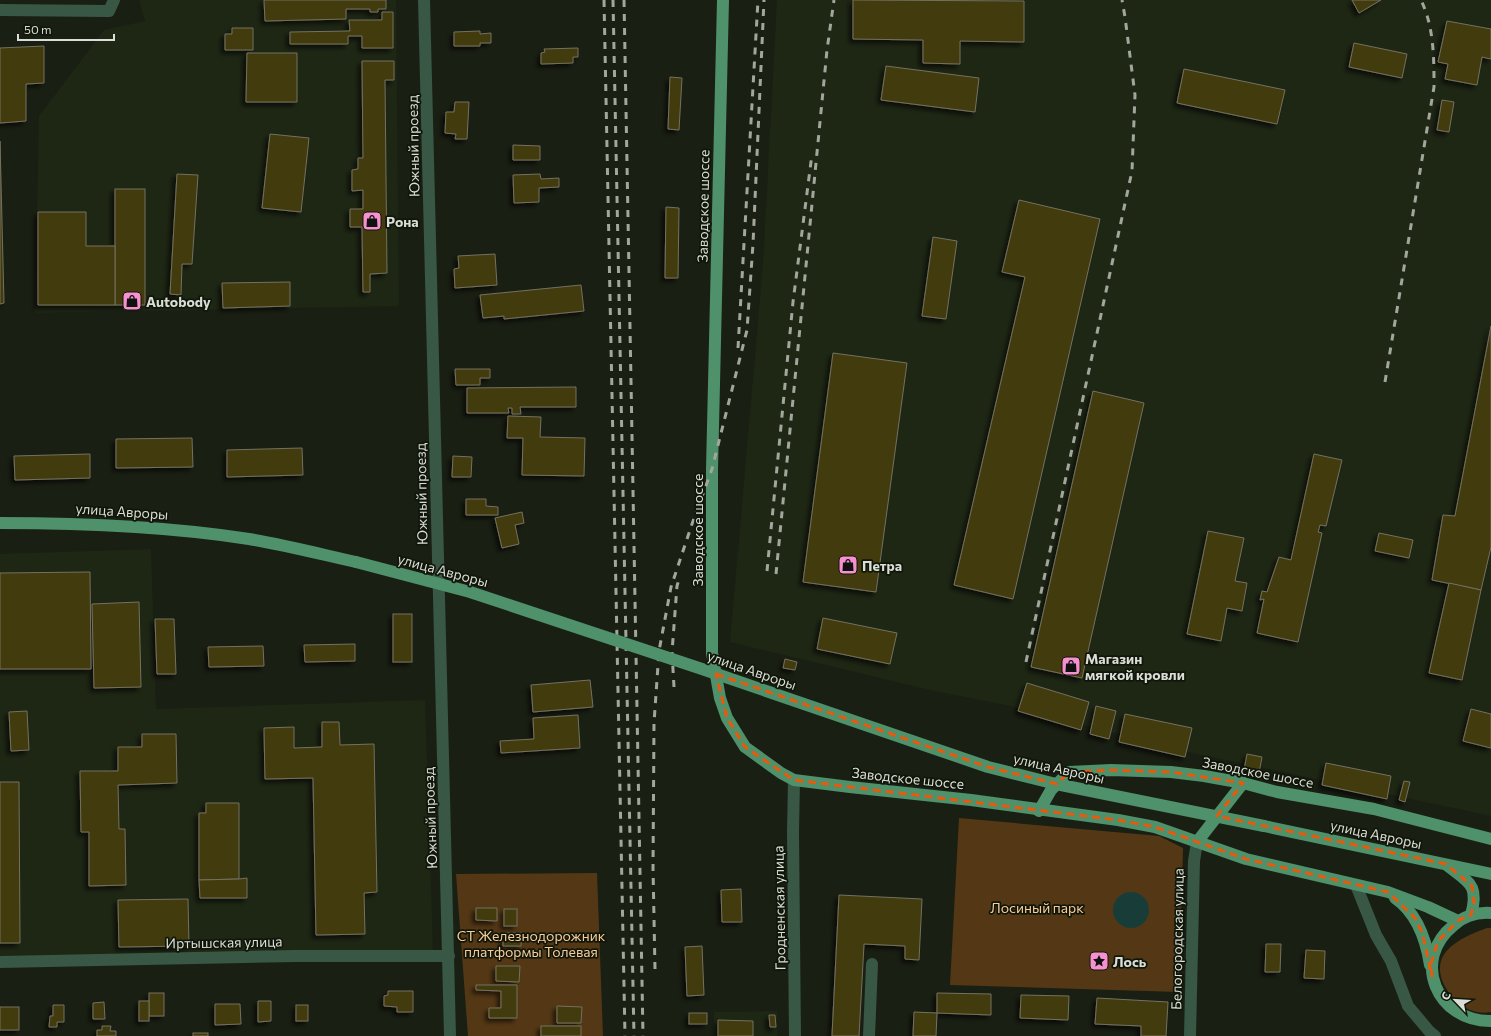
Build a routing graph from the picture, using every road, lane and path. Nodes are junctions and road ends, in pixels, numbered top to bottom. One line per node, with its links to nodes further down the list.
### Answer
1 (424, 0): 20 (street, Южный проезд)
2 (723, 0): 6 (main road, Заводское шоссе)
3 (112, 5): 4 (street)
4 (0, 10)
5 (0, 523): 11 (main road, улица Авроры, bridge)
6 (794, 780): 8 (main road, Заводское шоссе); 26 (street, Гродненская улица)
7 (1243, 783): 8 (main road, Заводское шоссе); 9 (main road, Заводское шоссе); 10 (main road)
8 (1039, 810): 10 (main road, Заводское шоссе)
9 (1490, 839)
10 (1197, 842): 15 (main road, Заводское шоссе); 28 (street, Белогородская улица)
11 (1446, 864): 13 (main road, улица Авроры); 18 (main road)
12 (1491, 865): 13 (main road)
13 (1472, 870): 14 (main road, улица Авроры)
14 (1491, 874)
15 (1356, 884): 16 (main road, Заводское шоссе); 29 (street)
16 (1388, 892): 19 (main road, Заводское шоссе); 23 (main road, Заводское шоссе)
17 (1491, 913): 18 (main road)
18 (1471, 915): 19 (main road)
19 (1458, 921): 23 (main road)
20 (449, 956): 21 (street, Иртышская улица); 25 (street, Южный проезд)
21 (0, 962)
22 (872, 964): 27 (street)
23 (1432, 976): 24 (main road)
24 (1491, 1021)
25 (450, 1036)
26 (795, 1036)
27 (869, 1036)
28 (1190, 1036)
29 (1435, 1036)

